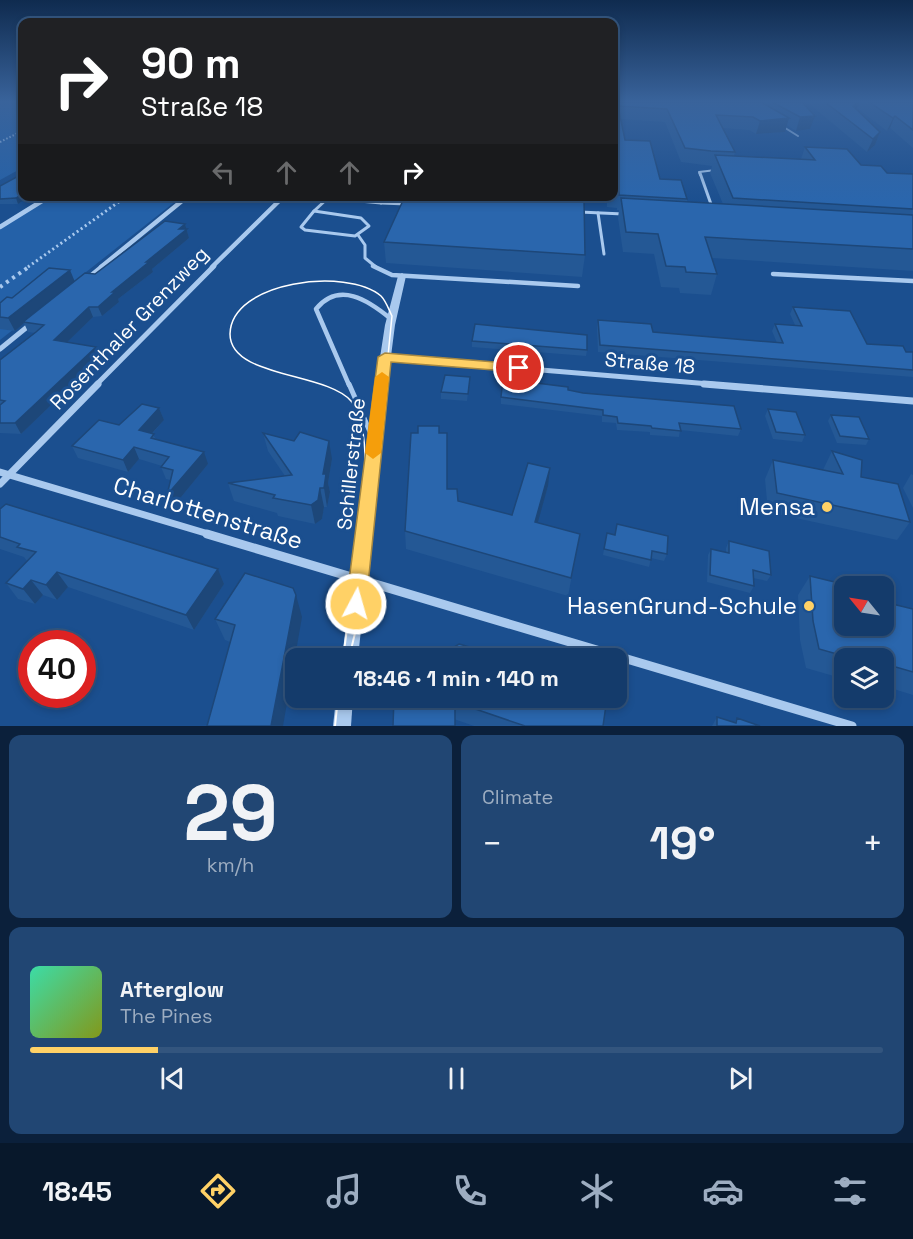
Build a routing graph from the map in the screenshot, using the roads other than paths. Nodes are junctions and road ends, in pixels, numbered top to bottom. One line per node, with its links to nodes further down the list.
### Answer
1 (724, 170): 10 (lane)
2 (42, 201): 14 (street)
3 (183, 201): 20 (street)
4 (279, 201): 29 (street, Rosenthaler Grenzweg)
5 (325, 201): 9 (lane)
6 (360, 201): 7 (lane)
7 (381, 203): 8 (lane)
8 (416, 205)
9 (314, 211): 15 (lane); 15 (lane)
10 (714, 211)
11 (577, 212): 12 (lane)
12 (598, 213): 13 (lane); 16 (lane)
13 (634, 215)
14 (0, 227)
15 (358, 235): 18 (lane)
16 (604, 254)
17 (773, 274): 19 (lane)
18 (402, 276): 21 (lane); 23 (street, Schillerstraße)
19 (913, 281)
20 (81, 284)
21 (578, 286)
22 (36, 320): 24 (street)
23 (391, 320): 25 (street, Schillerstraße); 27 (lane)
24 (0, 349)
25 (385, 357): 26 (street, Straße 18); 27 (street, Schillerstraße)
26 (913, 401)
27 (374, 440): 31 (street, Schillerstraße)
28 (0, 472): 29 (street, Charlottenstraße)
29 (9, 475): 30 (street, Rosenthaler Grenzweg); 31 (street, Charlottenstraße)
30 (0, 484)
31 (359, 580): 32 (street, Schillerstraße); 35 (street, Charlottenstraße)
32 (351, 648)
33 (344, 708): 34 (street)
34 (342, 726)
35 (852, 726)

